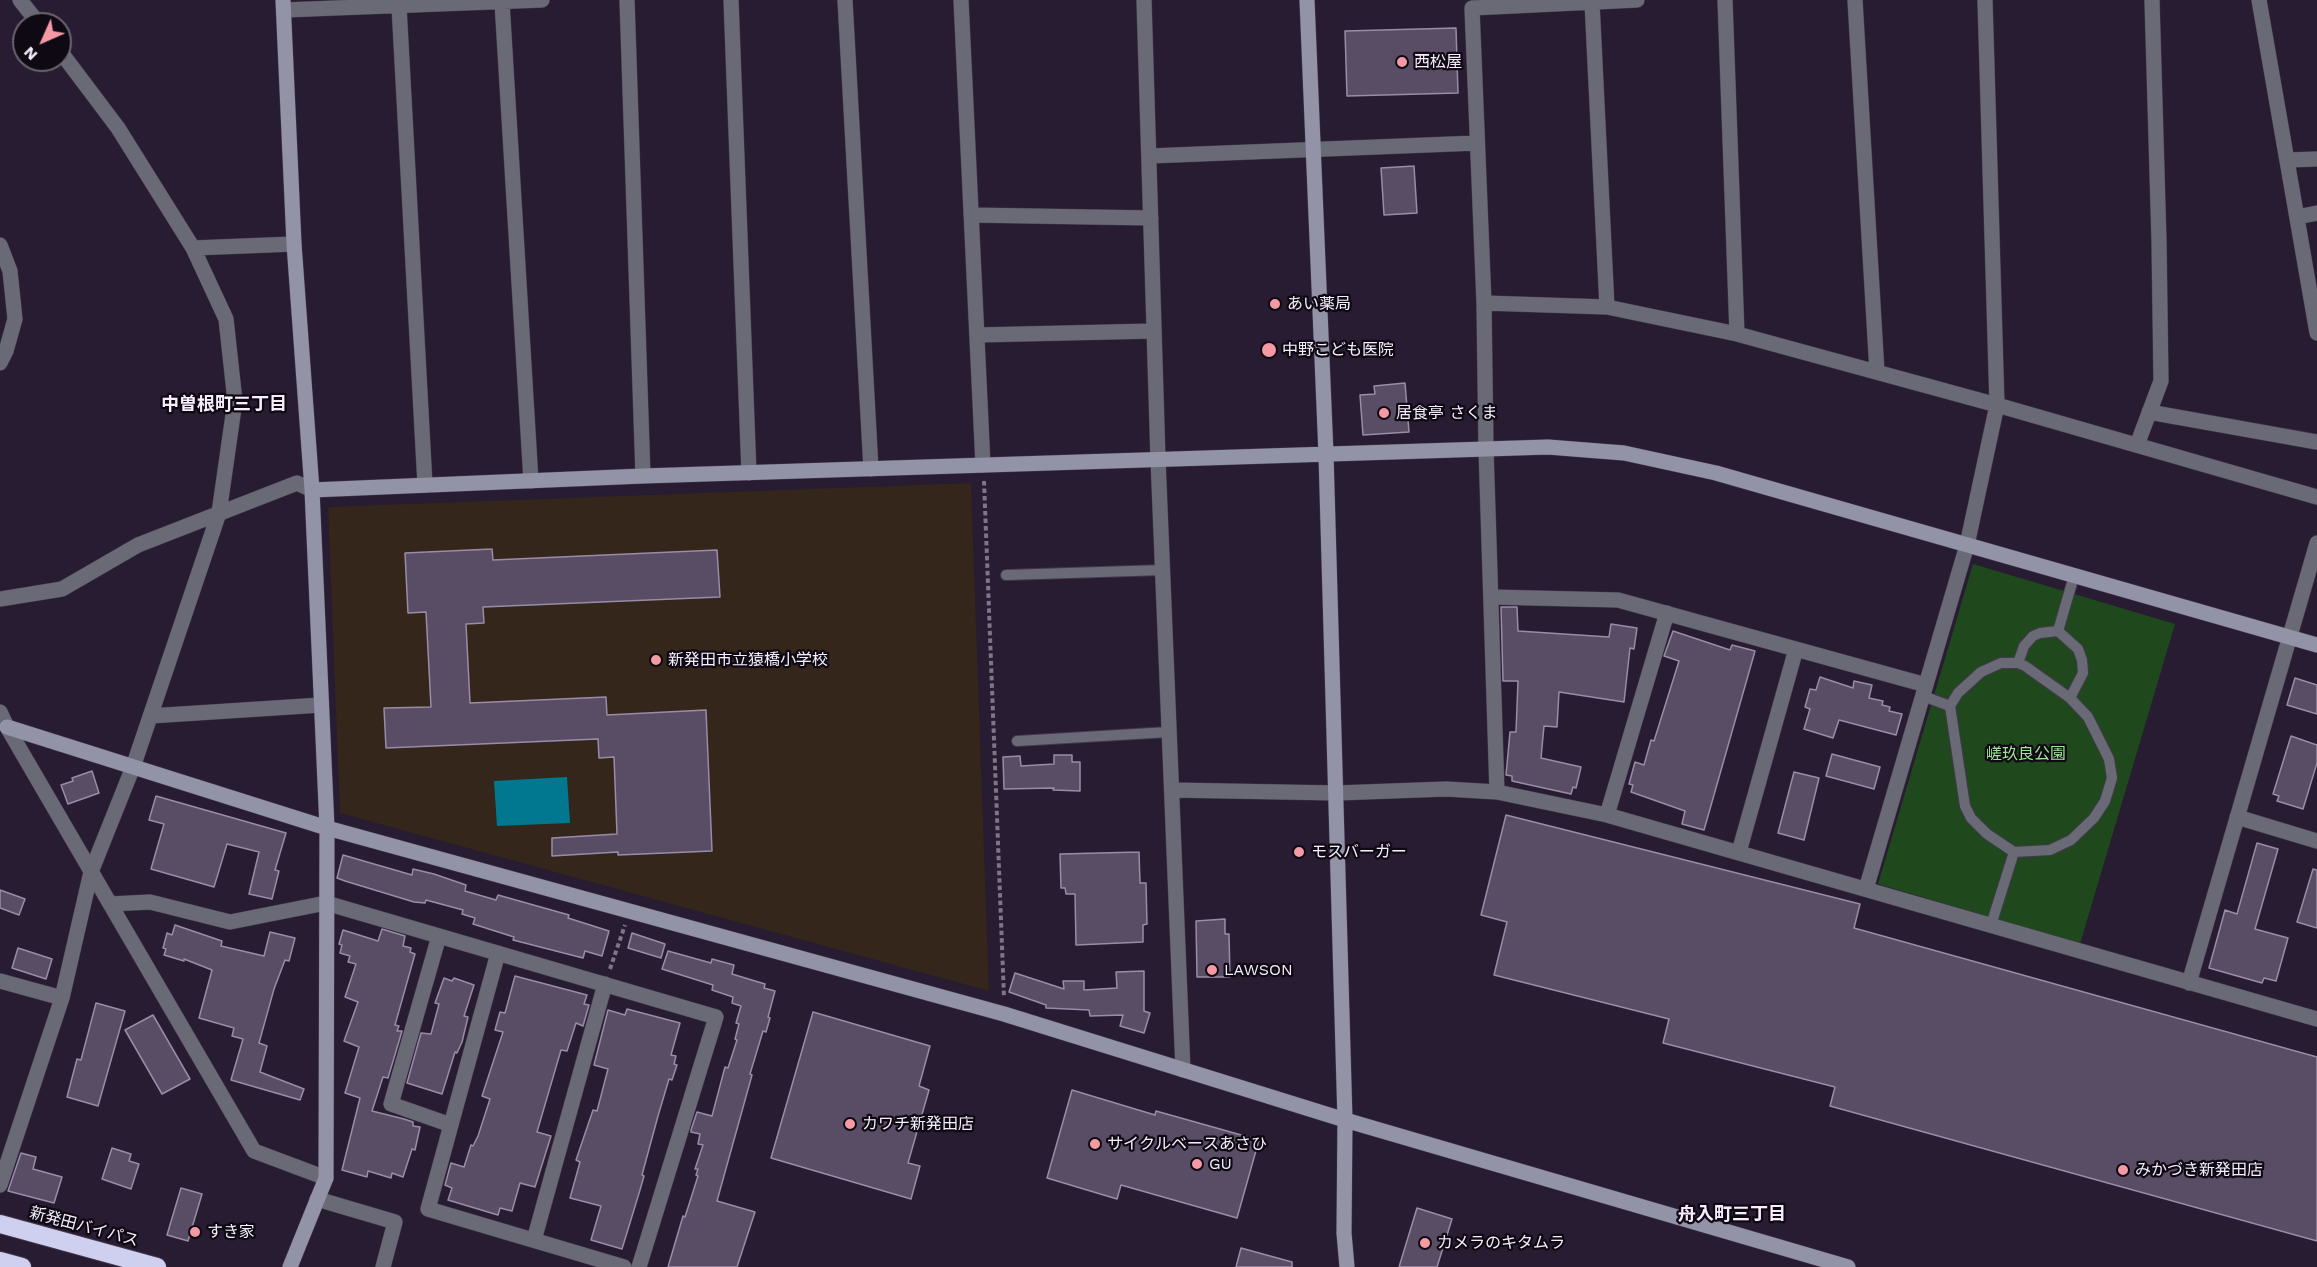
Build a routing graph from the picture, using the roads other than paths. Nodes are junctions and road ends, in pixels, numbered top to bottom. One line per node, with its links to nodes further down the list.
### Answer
1 (20, 0): 19 (street)
2 (542, 0): 15 (street)
3 (627, 0): 52 (street)
4 (730, 0): 51 (street)
5 (845, 0): 50 (street)
6 (961, 0): 27 (street)
7 (1144, 0): 23 (street)
8 (1307, 0): 22 (street)
9 (1637, 0): 16 (street)
10 (1725, 0): 38 (street)
11 (1855, 0): 41 (street)
12 (1985, 0): 42 (street)
13 (2152, 0): 43 (street)
14 (2259, 0): 25 (street)
15 (502, 2): 18 (street); 53 (street)
16 (1592, 2): 21 (street); 34 (street)
17 (284, 5): 18 (street); 30 (street)
18 (399, 6): 54 (street)
19 (30, 12)
20 (72, 67): 32 (street)
21 (1477, 143): 22 (street); 33 (street)
22 (1315, 150): 23 (street); 47 (street)
23 (1149, 156): 29 (street)
24 (2317, 159): 25 (street)
25 (2287, 160): 28 (street)
26 (2317, 213): 28 (street)
27 (971, 215): 29 (street); 39 (street)
28 (2297, 217): 37 (street)
29 (1151, 218): 36 (street)
30 (294, 244): 32 (street); 55 (street)
31 (0, 245): 35 (street)
32 (193, 248): 57 (street)
33 (1484, 303): 34 (street); 46 (street)
34 (1606, 307): 38 (street)
35 (8, 318): 40 (street)
36 (1154, 331): 39 (street); 48 (street)
37 (2317, 333)
38 (1737, 334): 41 (street)
39 (977, 335): 49 (street)
40 (0, 363)
41 (1877, 372): 42 (street)
42 (1997, 405): 45 (street); 59 (street)
43 (2150, 412): 44 (street); 45 (street)
44 (2317, 442)
45 (2137, 446): 56 (street)
46 (1486, 449): 47 (street); 59 (street); 63 (street)
47 (1326, 454): 48 (street); 83 (street)
48 (1158, 459): 49 (street); 60 (street)
49 (983, 465): 50 (street)
50 (871, 469): 51 (street)
51 (749, 473): 52 (street)
52 (643, 476): 53 (street)
53 (531, 481): 54 (street)
54 (425, 486): 55 (street)
55 (312, 490): 57 (street); 73 (street)
56 (2317, 497)
57 (219, 513): 64 (street); 76 (street)
58 (2317, 543): 67 (street)
59 (1967, 545): 62 (street); 71 (street)
60 (1162, 570): 61 (lane); 78 (street)
61 (1006, 575)
62 (2074, 576): 66 (lane); 67 (street)
63 (1491, 597): 65 (street); 82 (street)
64 (0, 599)
65 (1667, 613): 69 (street); 84 (street)
66 (2058, 631): 70 (lane); 72 (lane)
67 (2289, 639): 68 (street); 85 (street)
68 (2317, 645)
69 (1796, 649): 71 (street); 88 (street)
70 (2018, 663): 72 (lane); 74 (lane)
71 (1924, 690): 74 (lane); 91 (street)
72 (2070, 698): 89 (lane)
73 (321, 705): 76 (street); 86 (street)
74 (1950, 706): 89 (lane)
75 (0, 712): 77 (street)
76 (150, 716): 80 (street)
77 (7, 727): 80 (street); 90 (street)
78 (1169, 732): 79 (lane); 81 (street)
79 (1017, 741)
80 (133, 767): 86 (street); 90 (street)
81 (1172, 790): 83 (street); 102 (street)
82 (1497, 792): 83 (street); 84 (street)
83 (1337, 793): 103 (street)
84 (1607, 815): 88 (street)
85 (2237, 817): 87 (street); 98 (street)
86 (327, 828): 92 (street); 102 (street)
87 (2317, 841)
88 (1739, 852): 91 (street)
89 (2014, 852): 94 (lane)
90 (91, 872): 93 (street); 100 (street)
91 (1866, 889): 94 (street)
92 (326, 903): 93 (street); 95 (street); 105 (street)
93 (110, 904): 105 (street)
94 (1991, 926): 98 (street)
95 (439, 936): 96 (street); 104 (street)
96 (498, 953): 99 (street); 104 (street)
97 (0, 981): 100 (street)
98 (2189, 983): 101 (street)
99 (605, 984): 109 (street); 116 (street)
100 (62, 998): 106 (street)
101 (2317, 1019)
102 (1183, 1070): 103 (street)
103 (1345, 1120): 117 (street); 118 (street)
104 (451, 1125): 109 (street)
105 (326, 1178): 107 (street)
106 (0, 1185)
107 (318, 1199): 113 (street); 114 (street)
108 (0, 1224): 112 (highway, 新発田バイパス)
109 (534, 1240): 115 (street)
110 (0, 1261): 111 (highway)
111 (22, 1267)
112 (157, 1267)
113 (290, 1267)
114 (383, 1267)
115 (624, 1267)
116 (639, 1267)
117 (1347, 1267)
118 (1848, 1267)

